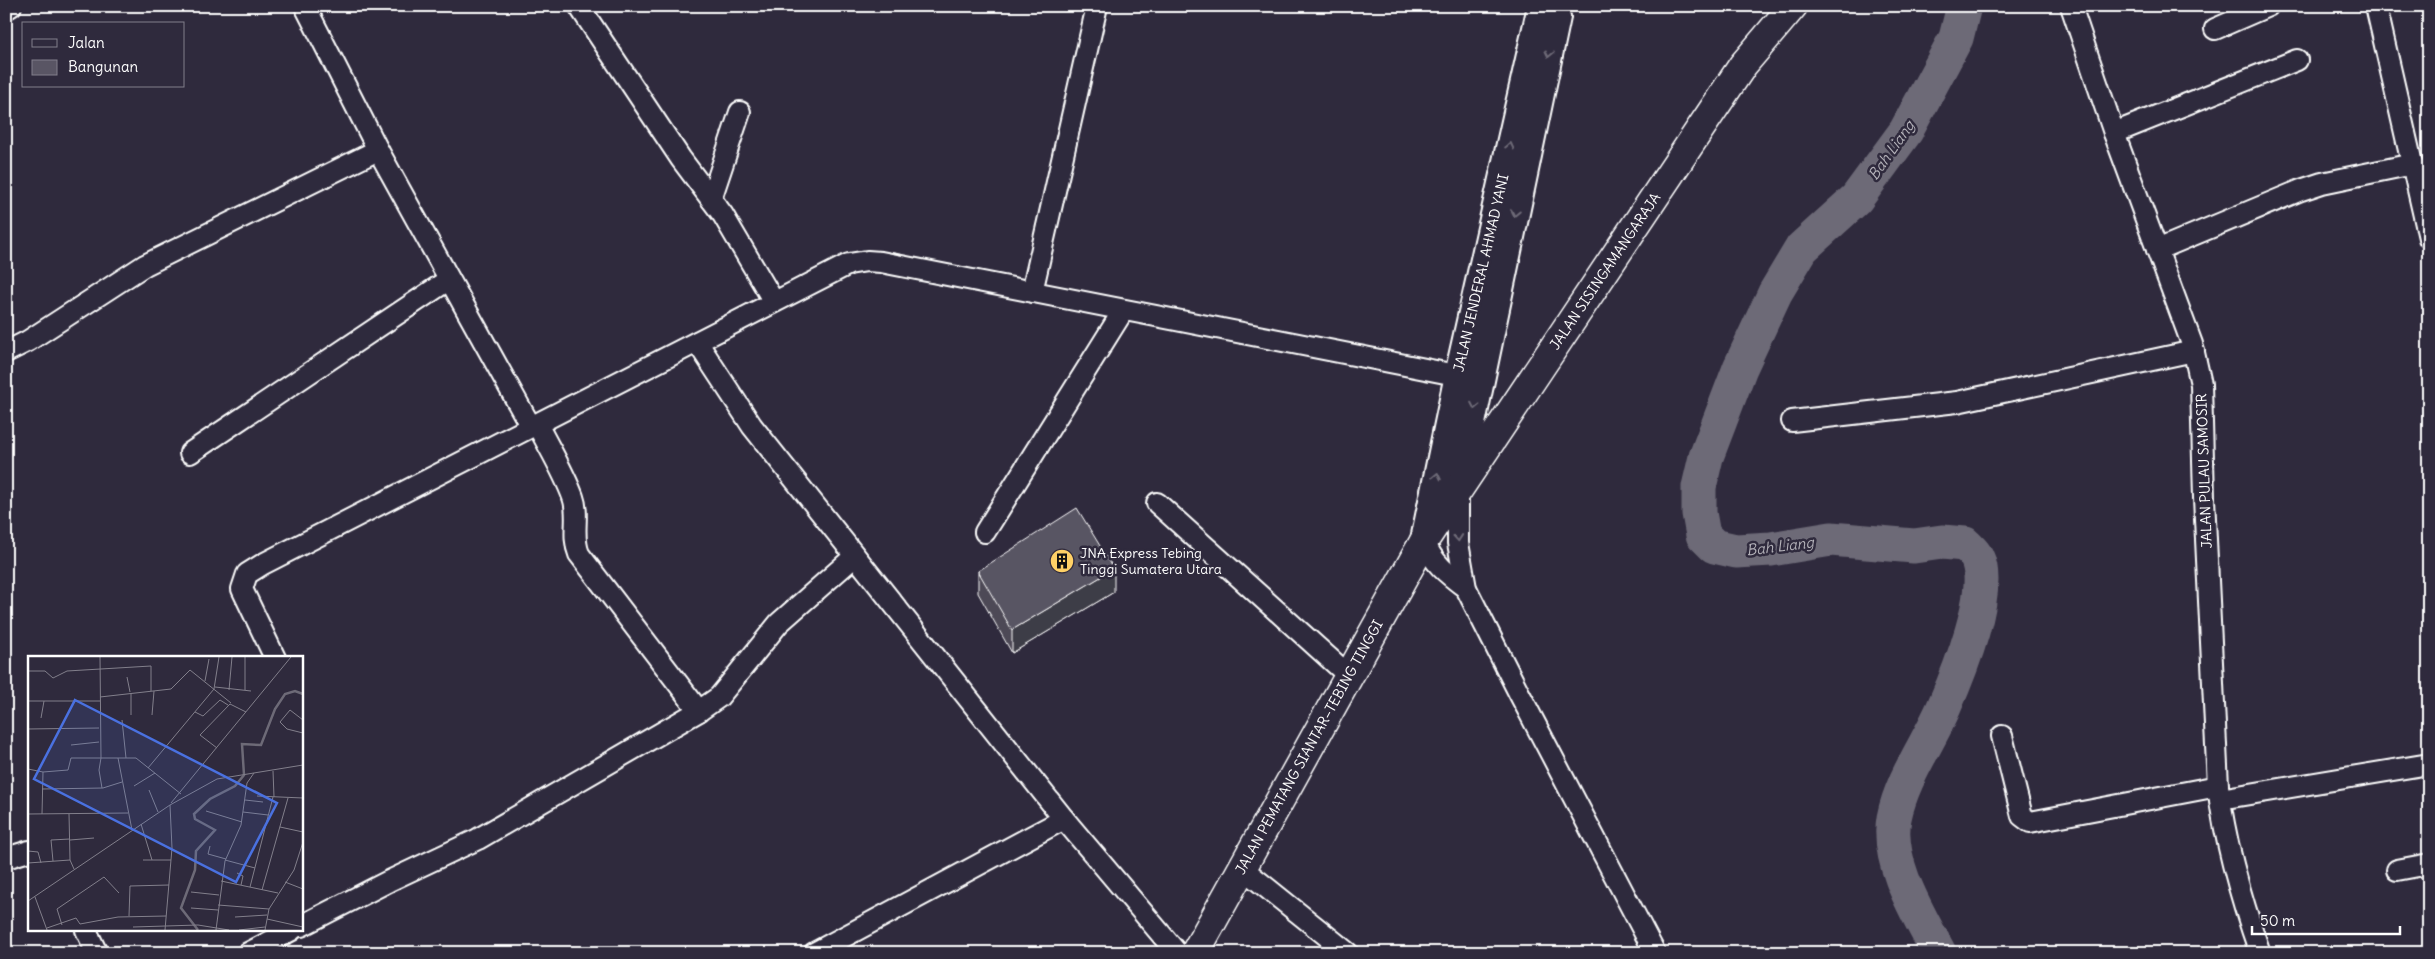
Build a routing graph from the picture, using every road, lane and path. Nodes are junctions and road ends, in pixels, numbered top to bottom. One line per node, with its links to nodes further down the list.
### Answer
1 (11, 6): 11 (street)
2 (305, 6): 16 (street)
3 (580, 6): 18 (street)
4 (1097, 6): 22 (street)
5 (1541, 6): 28 (main road, JALAN JENDERAL AHMAD YANI, one-way to 5)
6 (1559, 6): 28 (main road, JALAN JENDERAL AHMAD YANI, one-way to 28)
7 (1793, 6): 32 (highway, JALAN SISINGAMANGARAJA)
8 (2071, 6): 15 (street, JALAN PULAU SAMOSIR)
9 (2268, 6): 12 (street)
10 (2376, 6): 17 (street)
11 (6, 9)
12 (2215, 29)
13 (2296, 60): 15 (street)
14 (740, 112): 18 (street)
15 (2114, 133): 20 (street, JALAN PULAU SAMOSIR)
16 (378, 150): 21 (street); 27 (street)
17 (2413, 164): 19 (street); 20 (street)
18 (711, 199): 23 (street)
19 (2429, 238)
20 (2157, 250): 26 (street, JALAN PULAU SAMOSIR)
21 (448, 280): 30 (street); 31 (street)
22 (1032, 292): 23 (street); 24 (street)
23 (774, 302): 25 (street)
24 (1123, 310): 28 (street); 34 (street)
25 (697, 342): 30 (street); 36 (street)
26 (2194, 351): 29 (street); 43 (street, JALAN PULAU SAMOSIR)
27 (6, 352)
28 (1469, 377): 32 (main road, JALAN JENDERAL AHMAD YANI, one-way to 32); 35 (main road, JALAN JENDERAL AHMAD YANI, one-way to 28)
29 (1792, 421)
30 (534, 426): 38 (street); 40 (street)
31 (190, 453)
32 (1458, 490): 35 (highway, JALAN SISINGAMANGARAJA); 37 (street, one-way to 37)
33 (1157, 503): 39 (street)
34 (985, 532)
35 (1424, 541): 37 (street); 39 (highway, JALAN PEMATANG SIANTAR–TEBING TINGGI)
36 (855, 556): 40 (street); 44 (street)
37 (1466, 588): 59 (street)
38 (274, 656)
39 (1349, 676): 48 (highway, JALAN PEMATANG SIANTAR–TEBING TINGGI)
40 (699, 710): 50 (street)
41 (2002, 736): 43 (street)
42 (2429, 764): 43 (street)
43 (2219, 793): 60 (street, JALAN PULAU SAMOSIR)
44 (1064, 819): 55 (street); 56 (street)
45 (28, 852): 46 (street)
46 (6, 858)
47 (2429, 864): 49 (street)
48 (1242, 868): 57 (highway, JALAN PEMATANG SIANTAR–TEBING TINGGI); 58 (street)
49 (2397, 870)
50 (302, 925)
51 (87, 932): 53 (street)
52 (288, 932): 54 (street)
53 (97, 953)
54 (248, 953)
55 (814, 953)
56 (1178, 953)
57 (1195, 953)
58 (1348, 953)
59 (1655, 953)
60 (2260, 953)

